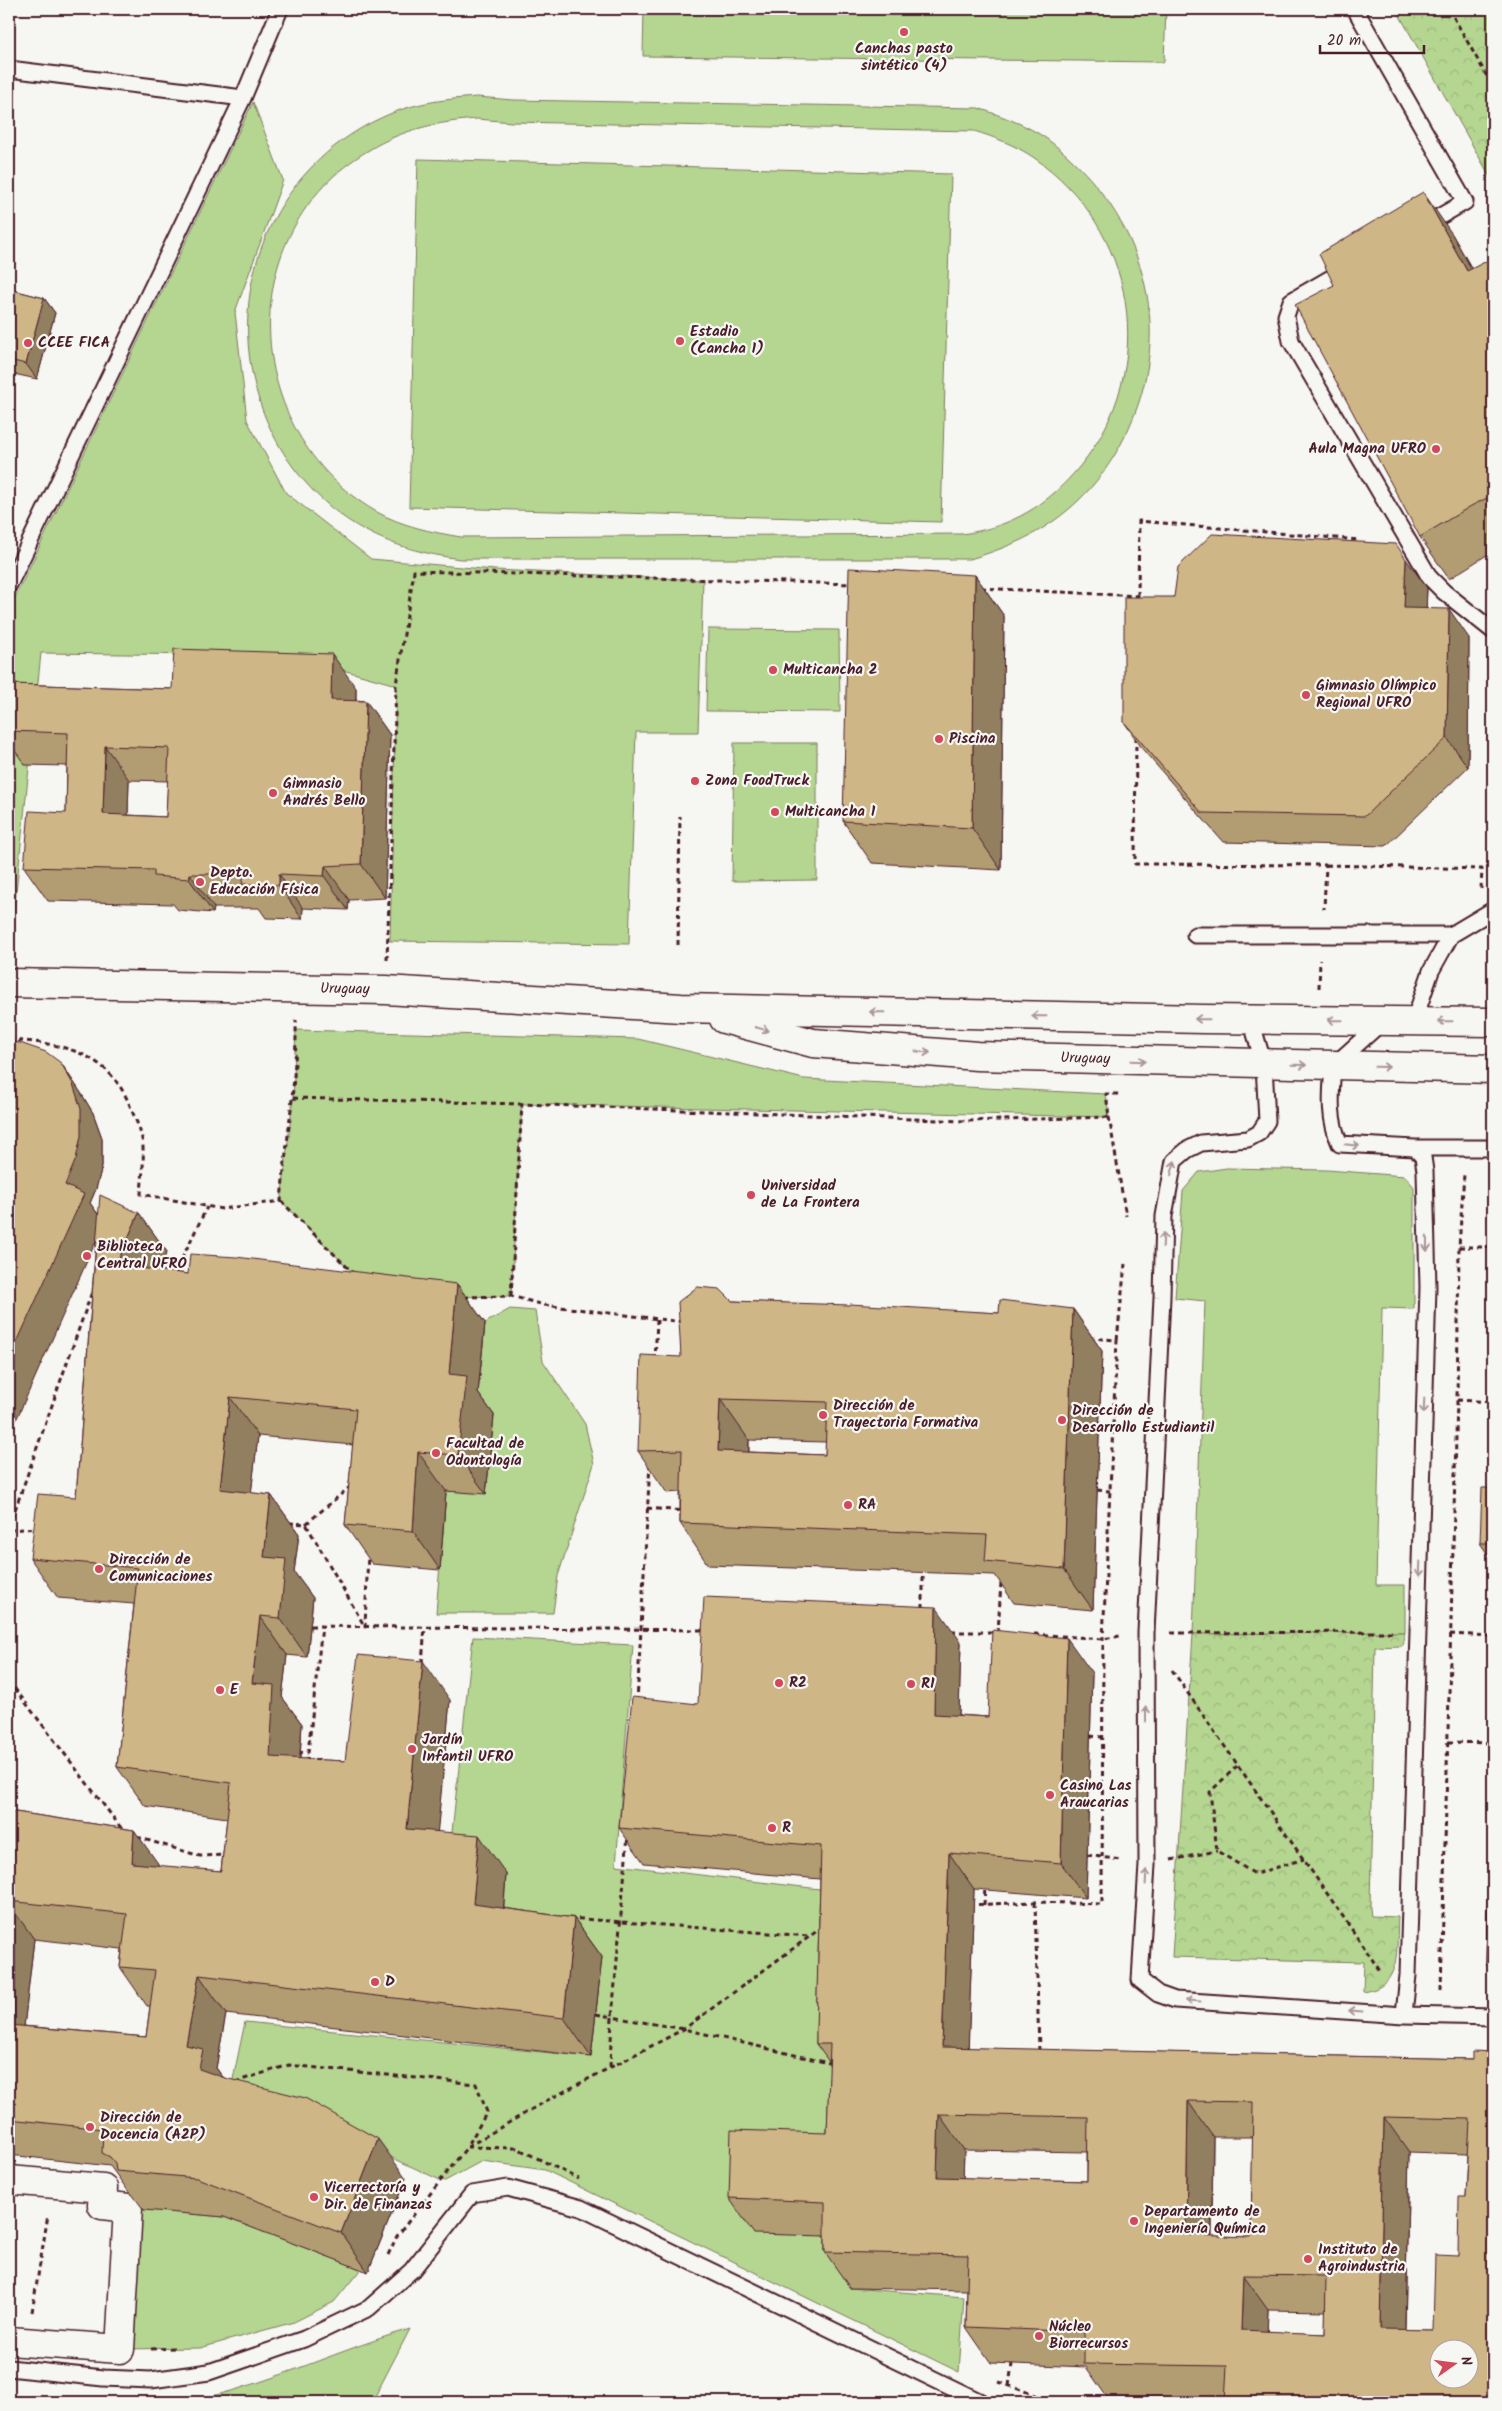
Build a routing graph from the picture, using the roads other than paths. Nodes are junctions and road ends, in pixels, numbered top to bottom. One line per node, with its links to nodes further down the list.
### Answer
1 (280, 9): 4 (lane)
2 (1355, 9): 5 (lane)
3 (9, 68): 4 (lane)
4 (243, 98): 7 (lane)
5 (1407, 235)
6 (1357, 263): 8 (lane)
7 (9, 584)
8 (1493, 631)
9 (1487, 913): 11 (lane)
10 (1195, 935): 11 (lane)
11 (1451, 935): 15 (lane)
12 (9, 983): 13 (main road, Uruguay)
13 (682, 1008): 14 (main road, Uruguay, one-way to 13); 18 (main road, Uruguay, one-way to 18)
14 (1251, 1020): 16 (main road, Uruguay, one-way to 14); 18 (lane)
15 (1414, 1020): 16 (main road, Uruguay); 17 (main road, Uruguay, one-way to 15)
16 (1383, 1021): 19 (lane)
17 (1493, 1022)
18 (1264, 1065): 19 (main road, Uruguay, one-way to 19); 23 (lane, one-way to 18)
19 (1334, 1066): 20 (main road, Uruguay, one-way to 20); 21 (lane, one-way to 21)
20 (1493, 1070)
21 (1415, 1148): 22 (lane); 23 (lane, one-way to 23)
22 (1493, 1148)
23 (1404, 2015): 24 (lane)
24 (1493, 2017)
25 (9, 2180): 26 (main road)
26 (18, 2342)
27 (9, 2368): 28 (lane)
28 (981, 2402)

